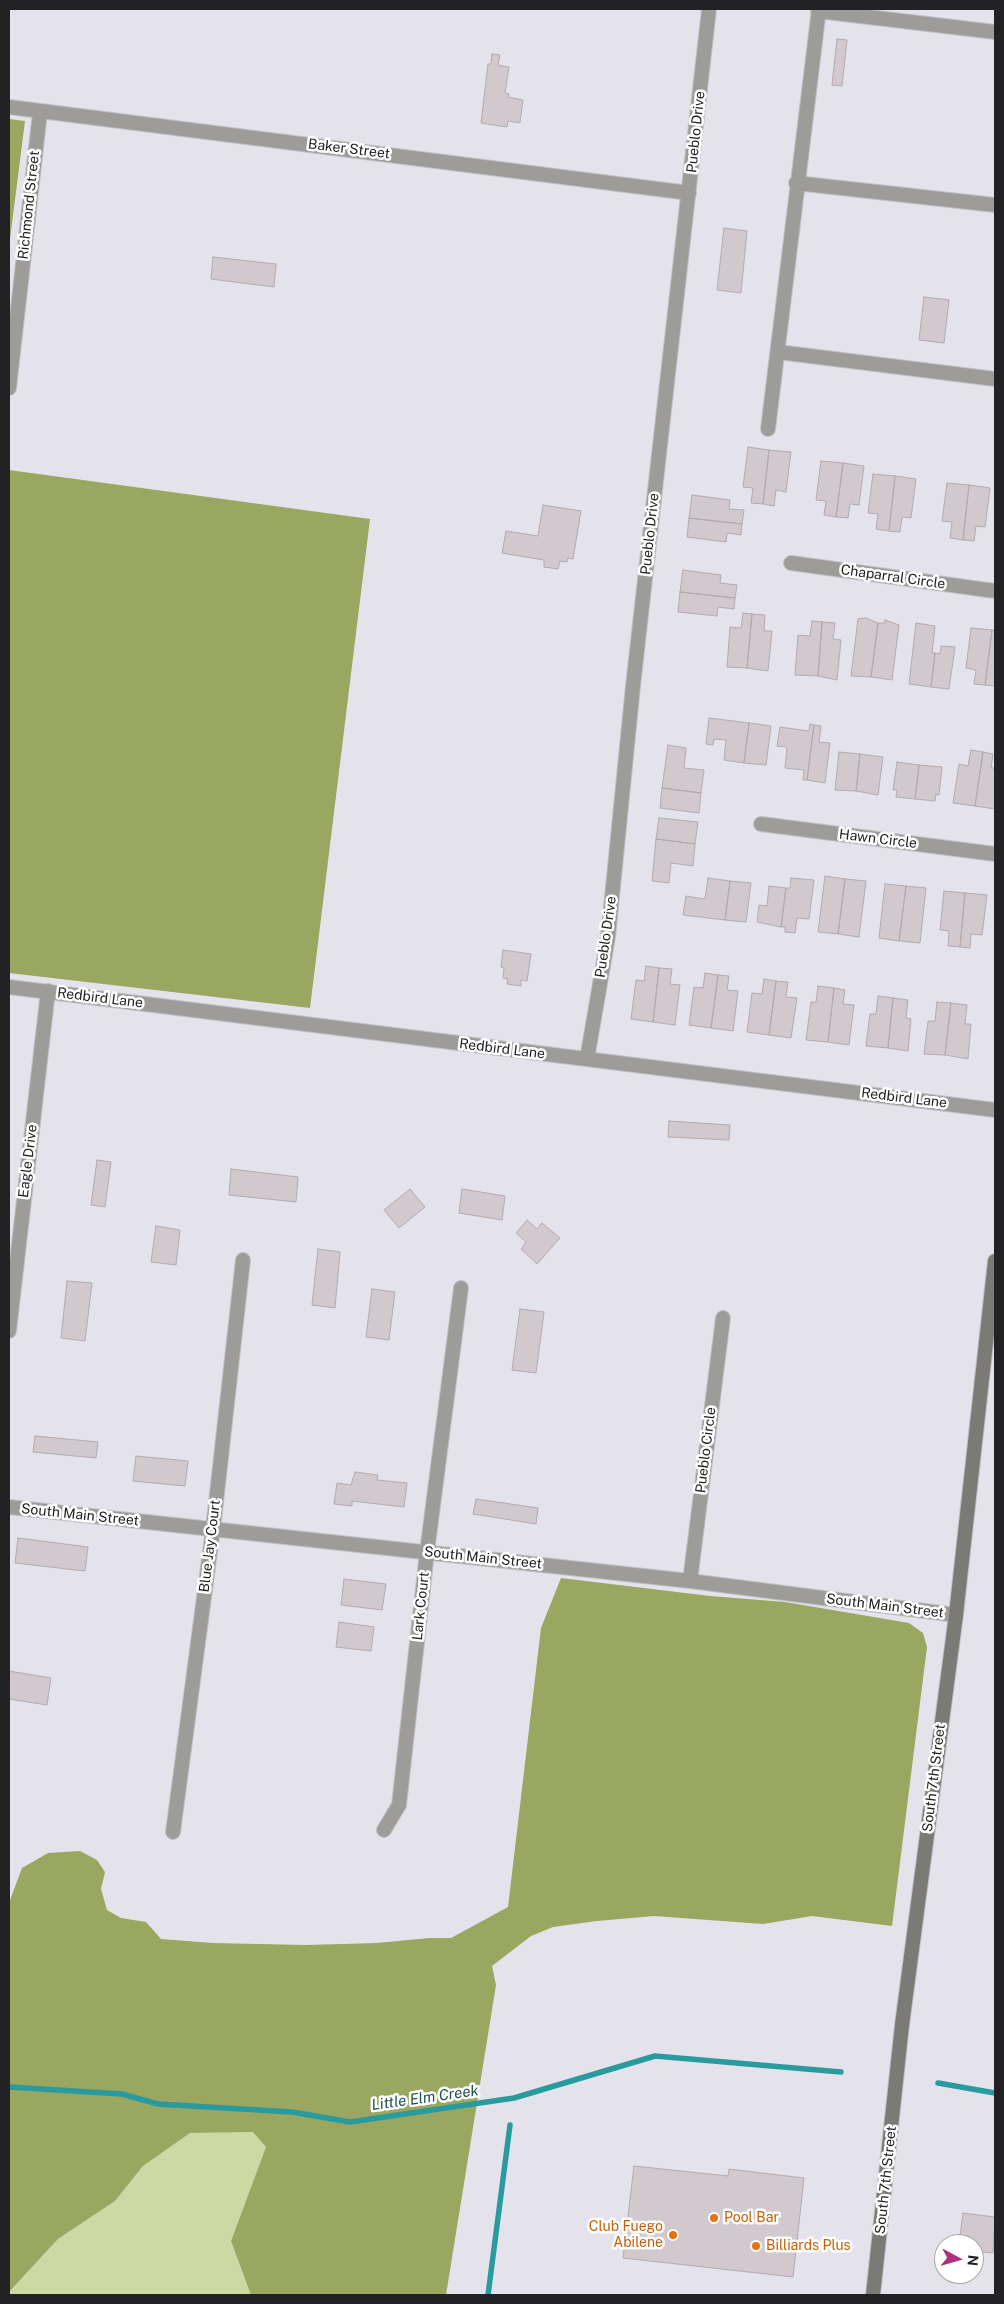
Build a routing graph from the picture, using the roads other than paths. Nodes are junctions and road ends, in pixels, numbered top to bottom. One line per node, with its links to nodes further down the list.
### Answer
1 (710, 9): 7 (street, Pueblo Drive)
2 (818, 10): 3 (street); 6 (street)
3 (995, 32)
4 (9, 107): 5 (street, Baker Street)
5 (40, 112): 7 (street, Baker Street); 11 (street, Richmond Street)
6 (796, 183): 8 (street); 9 (street)
7 (689, 192): 19 (street, Pueblo Drive)
8 (995, 205)
9 (778, 352): 10 (street); 12 (street)
10 (995, 379)
11 (9, 388)
12 (768, 430)
13 (791, 563): 14 (street, Chaparral Circle)
14 (995, 591)
15 (761, 824): 16 (street, Hawn Circle)
16 (995, 854)
17 (9, 987): 18 (street, Redbird Lane)
18 (48, 991): 19 (street, Redbird Lane); 25 (street, Eagle Drive)
19 (587, 1060): 20 (street, Redbird Lane)
20 (995, 1110)
21 (243, 1260): 27 (street, Blue Jay Court)
22 (995, 1261): 30 (main road, South 7th Street)
23 (461, 1288): 28 (street, Lark Court)
24 (723, 1318): 29 (street, Pueblo Circle)
25 (9, 1331)
26 (9, 1507): 27 (street, South Main Street)
27 (213, 1530): 28 (street, South Main Street); 32 (street, Blue Jay Court)
28 (427, 1552): 29 (street, South Main Street); 31 (street, Lark Court)
29 (690, 1581): 30 (street, South Main Street)
30 (956, 1615): 33 (main road, South 7th Street)
31 (384, 1830)
32 (173, 1832)
33 (873, 2295)

